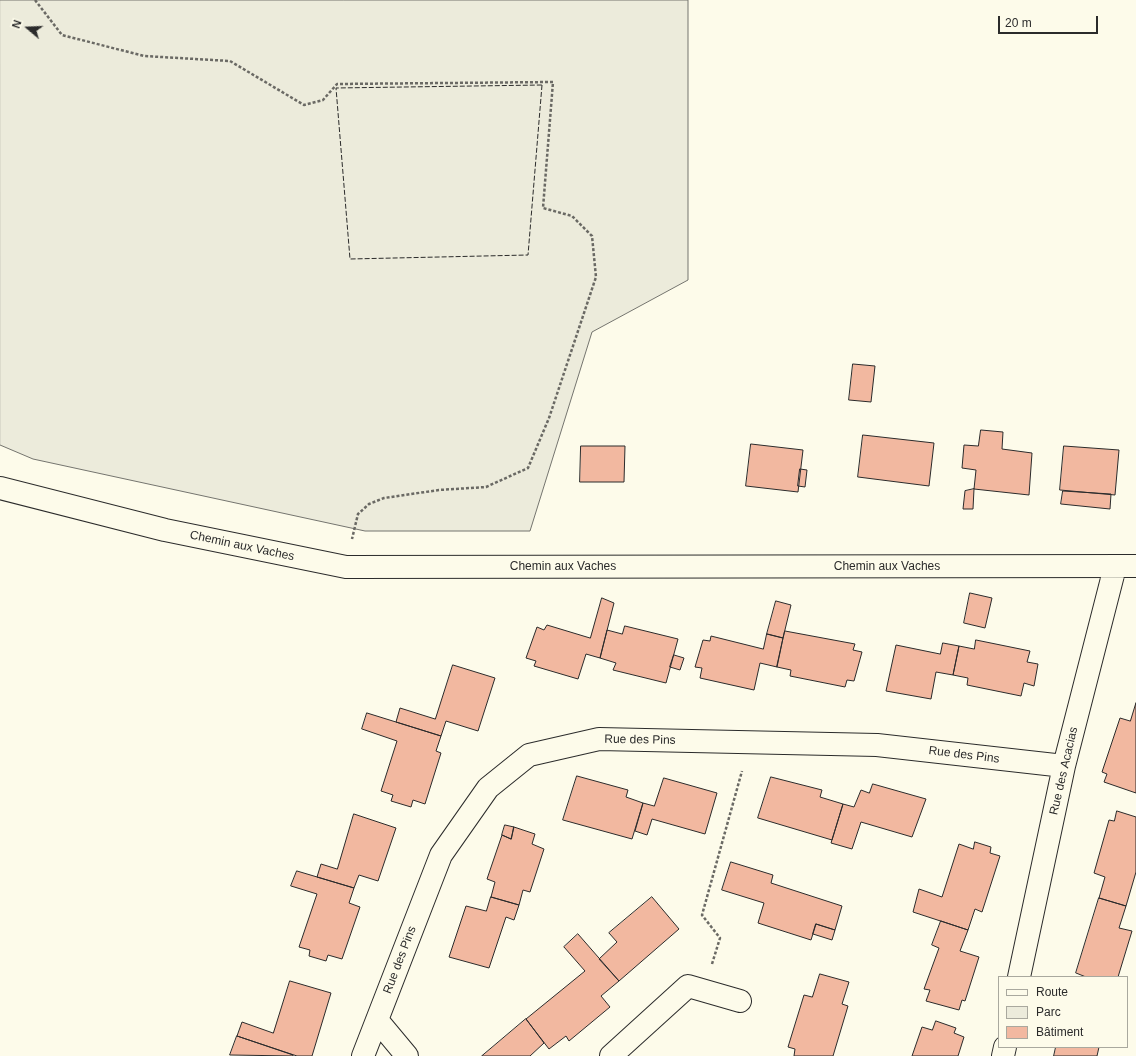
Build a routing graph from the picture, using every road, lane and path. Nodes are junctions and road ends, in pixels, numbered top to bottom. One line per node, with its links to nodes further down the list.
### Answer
1 (35, 0): 4 (path)
2 (0, 488): 4 (street, Chemin aux Vaches)
3 (1136, 566): 5 (street, Chemin aux Vaches)
4 (346, 567): 5 (street, Chemin aux Vaches)
5 (1115, 567): 7 (street, Rue des Acacias)
6 (750, 742): 7 (street, Rue des Pins); 9 (path); 11 (street, Rue des Pins)
7 (1064, 766): 8 (street, Rue des Acacias)
8 (1020, 976)
9 (704, 990): 10 (street); 14 (street)
10 (740, 1001)
11 (377, 1020): 12 (street, Rue des Pins); 13 (street)
12 (363, 1056)
13 (407, 1056)
14 (611, 1056)

